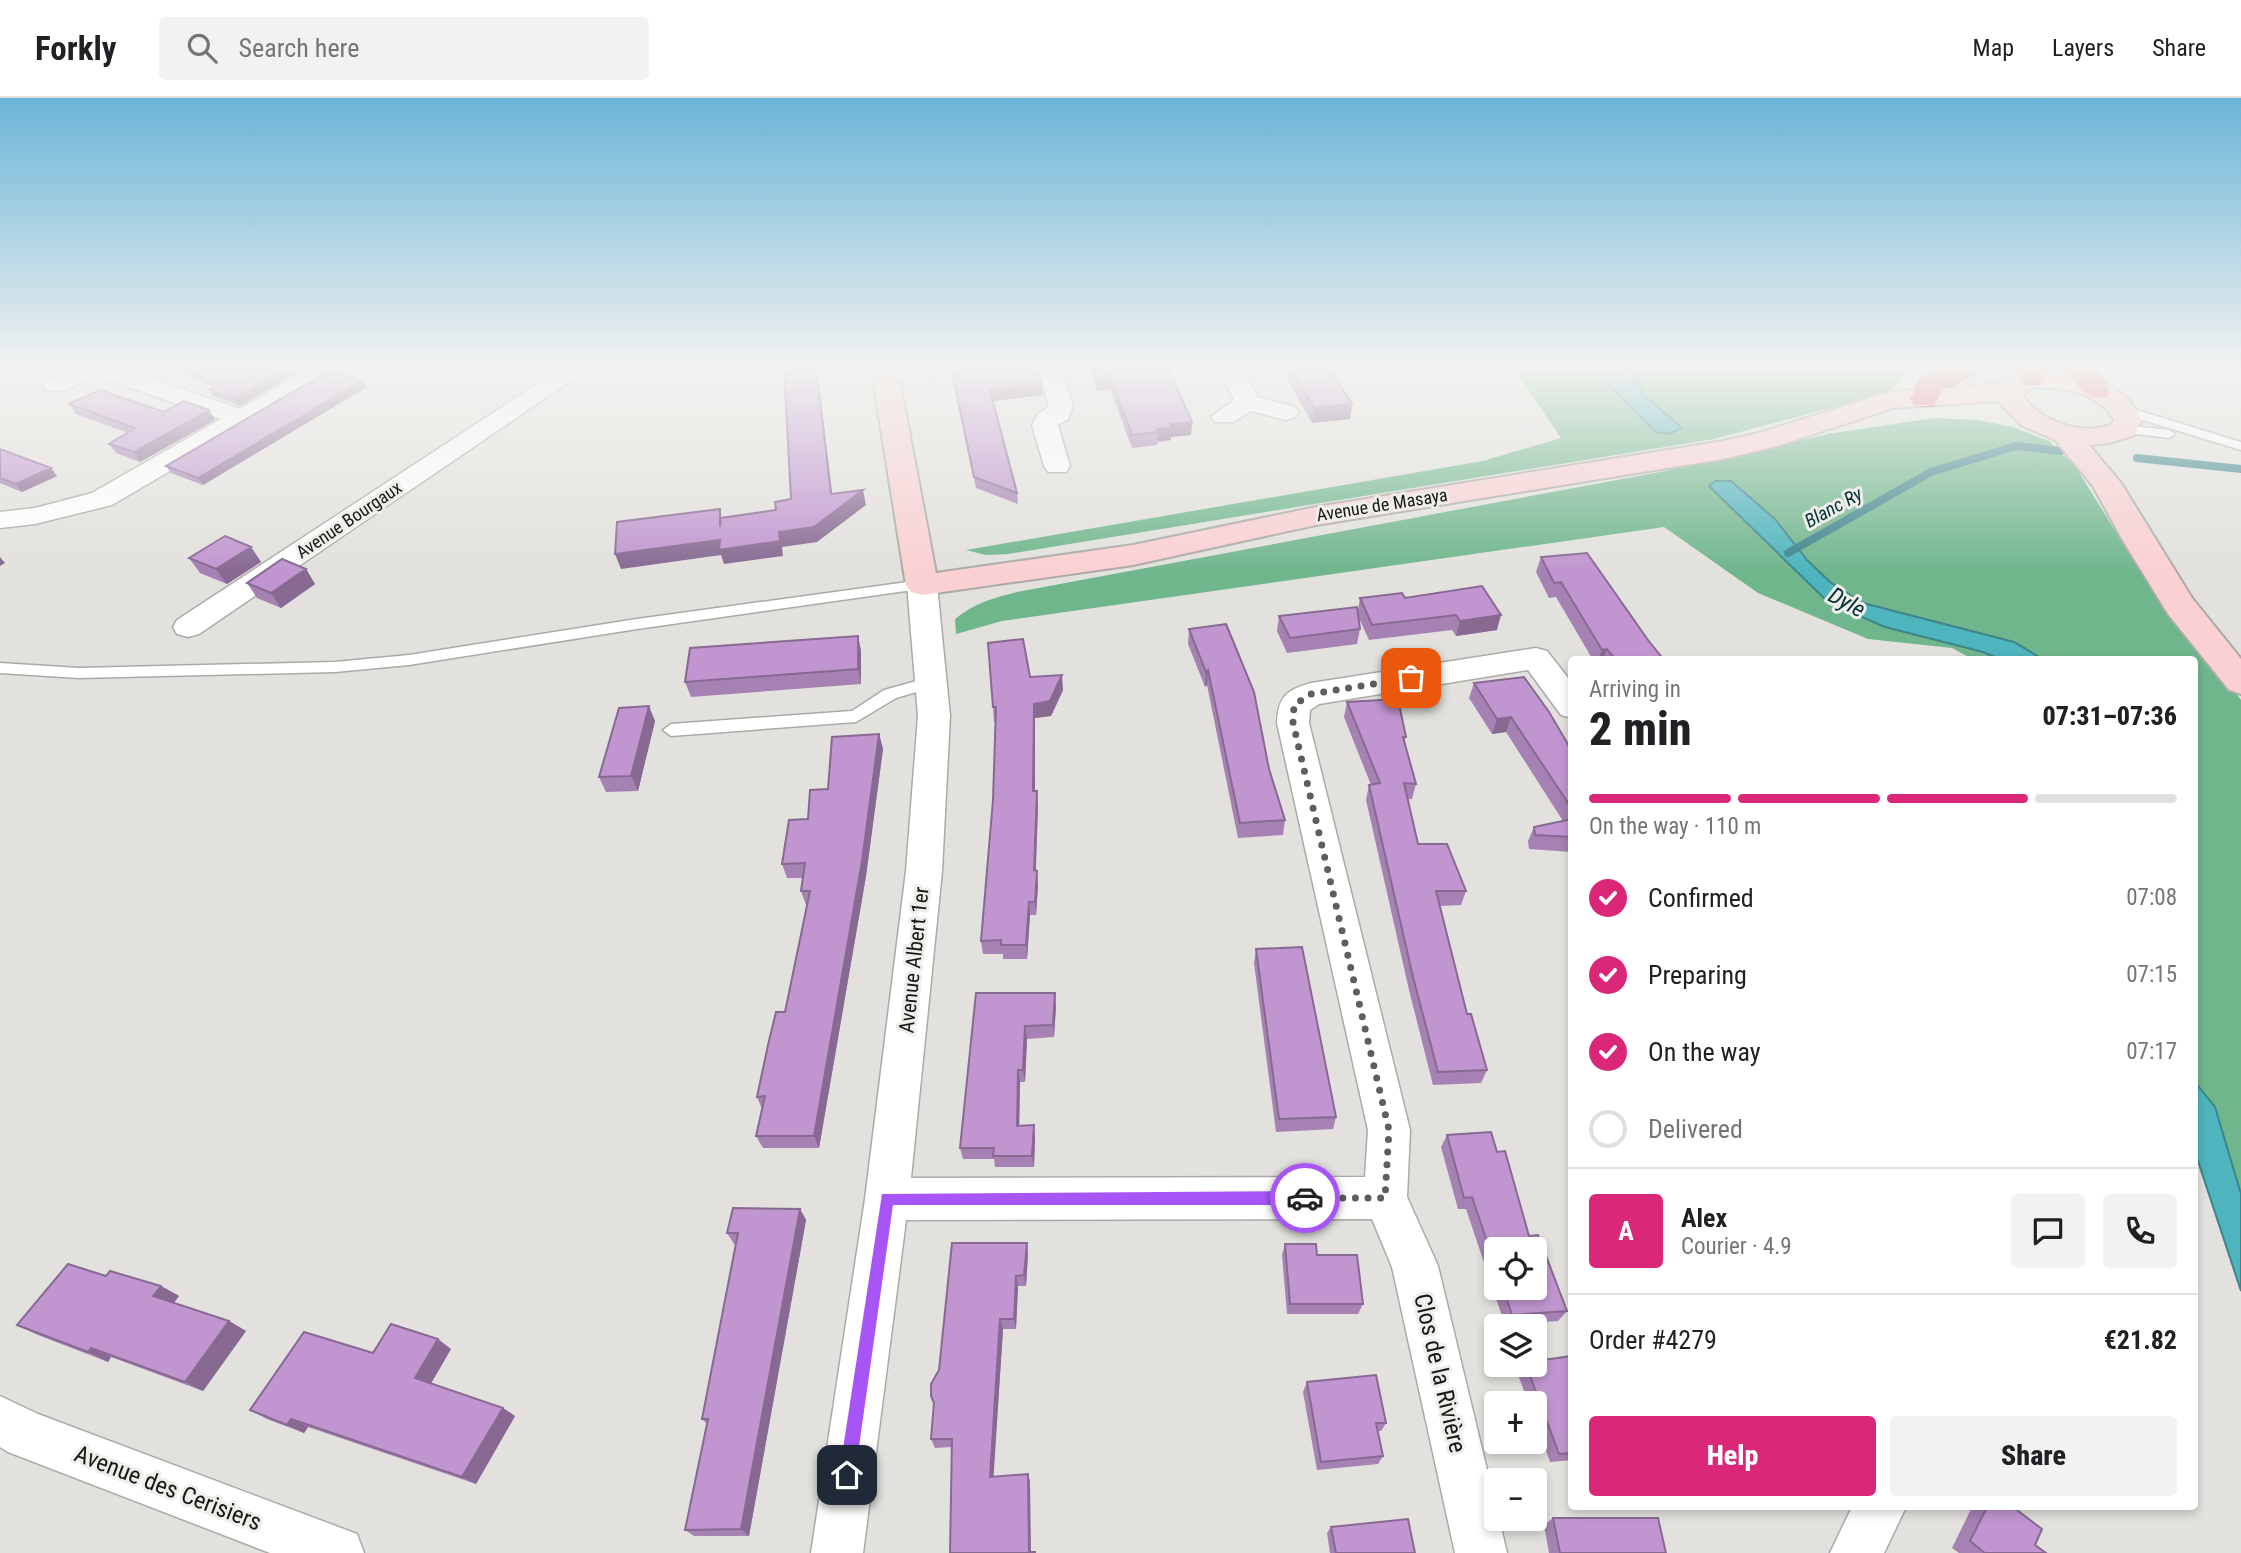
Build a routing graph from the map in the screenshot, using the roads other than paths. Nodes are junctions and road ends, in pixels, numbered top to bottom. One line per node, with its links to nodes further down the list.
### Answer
1 (213, 435): 12 (street)
2 (477, 435): 14 (street, Avenue Bourgaux)
3 (895, 435): 13 (main road, Avenue Albert 1er)
4 (1048, 435): 11 (street)
5 (1778, 435): 13 (main road, Avenue de Masaya)
6 (2058, 435): 18 (main road)
7 (2119, 435): 15 (main road)
8 (2176, 435): 10 (lane)
9 (2178, 435): 10 (lane)
10 (2241, 447)
11 (1057, 466)
12 (0, 520)
13 (922, 585): 16 (lane); 17 (street, Avenue Albert 1er)
14 (188, 627)
15 (2241, 647)
16 (0, 668)
17 (931, 682): 20 (lane); 22 (street, Avenue Albert 1er)
18 (2241, 682)
19 (1568, 702): 21 (street, Clos de la Rivière)
20 (671, 730)
21 (1385, 1198): 22 (street); 27 (street, Clos de la Rivière)
22 (887, 1199): 26 (street, Avenue Albert 1er)
23 (0, 1421): 25 (street, Avenue des Cerisiers)
24 (1878, 1510): 28 (street)
25 (338, 1553)
26 (836, 1553)
27 (1481, 1553)
28 (1856, 1553)

